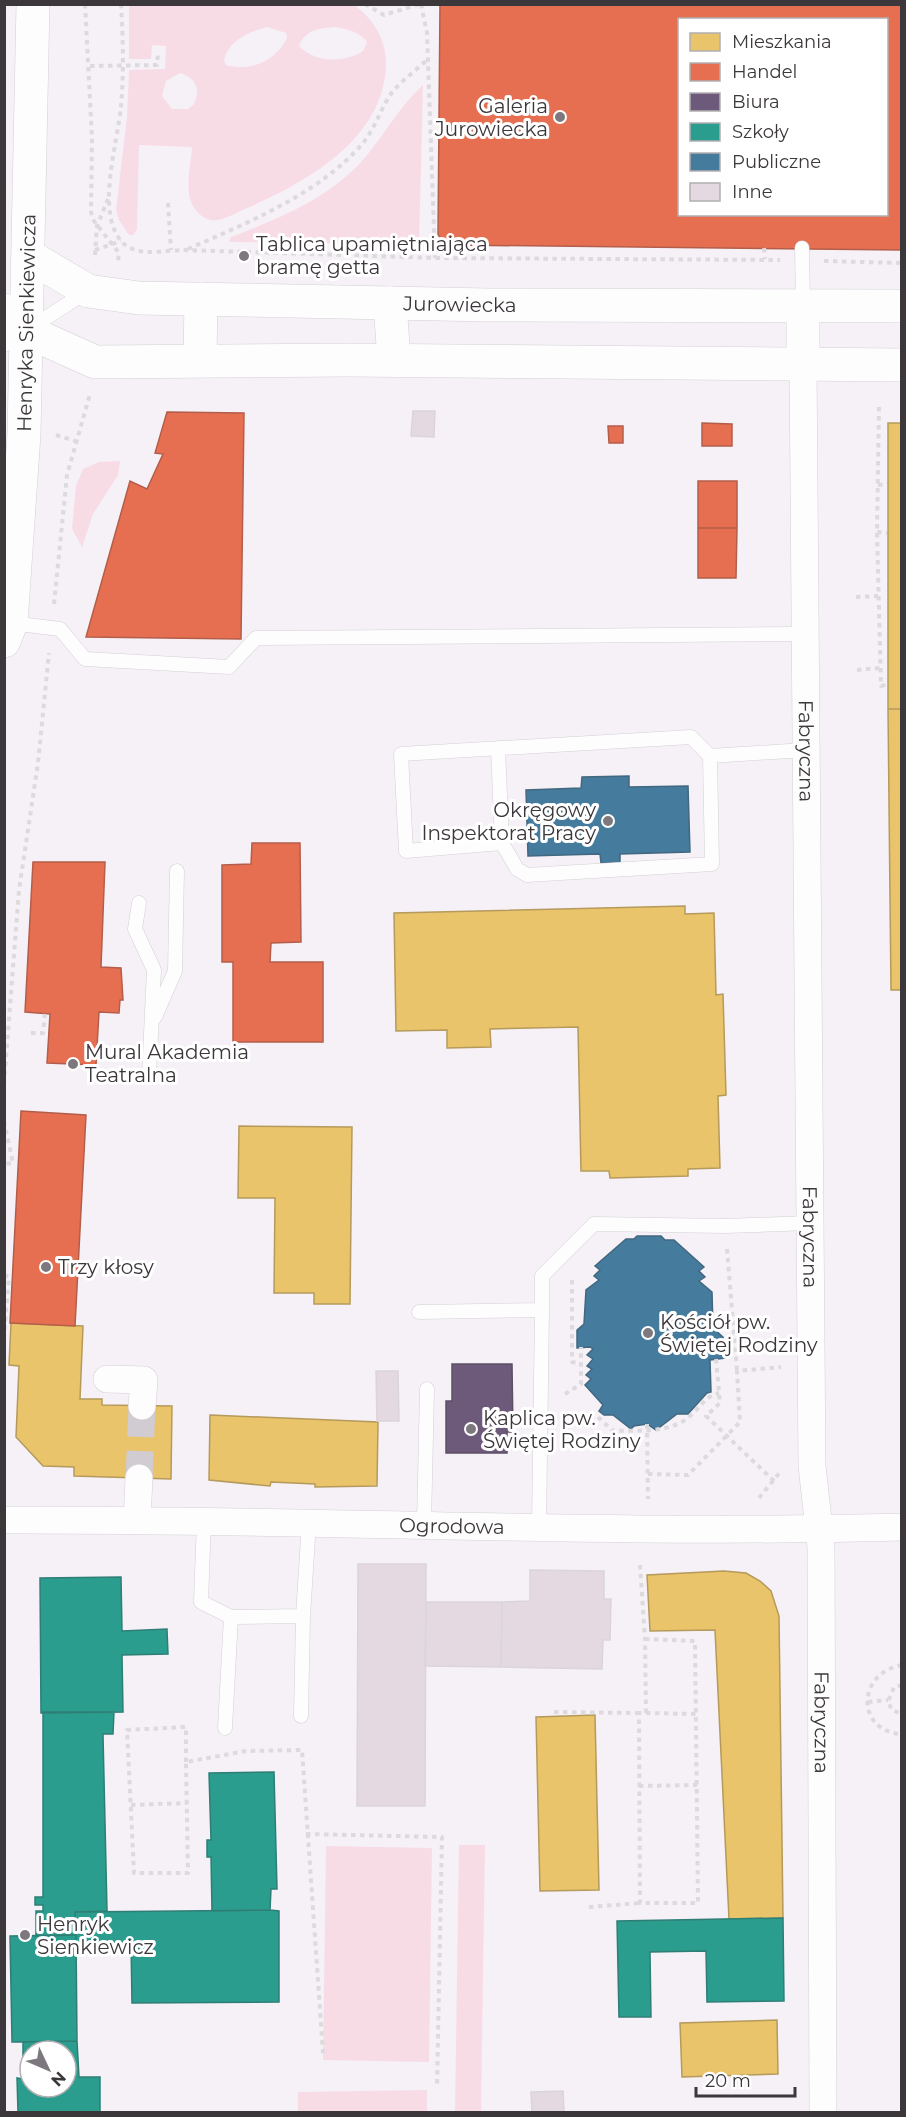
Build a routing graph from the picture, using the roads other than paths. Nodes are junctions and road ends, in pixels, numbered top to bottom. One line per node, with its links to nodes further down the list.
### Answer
1 (33, 4): 3 (street, Henryka Sienkiewicza)
2 (802, 248): 8 (lane)
3 (29, 256): 4 (street, Jurowiecka); 9 (street, Henryka Sienkiewicza)
4 (88, 291): 5 (street, Jurowiecka); 9 (lane)
5 (201, 299): 6 (street, Jurowiecka); 10 (street)
6 (390, 303): 8 (street, Jurowiecka); 11 (street)
7 (902, 306): 8 (street, Jurowiecka)
8 (803, 308): 12 (street)
9 (12, 329): 10 (street); 14 (street, Henryka Sienkiewicza)
10 (200, 360): 11 (street)
11 (394, 360): 12 (street)
12 (803, 363): 13 (street); 15 (street, Fabryczna)
13 (902, 365)
14 (8, 632): 15 (lane)
15 (804, 634): 17 (street, Fabryczna)
16 (498, 748): 18 (lane); 19 (lane); 19 (lane)
17 (805, 750): 18 (lane); 24 (street, Fabryczna)
18 (710, 756): 19 (lane)
19 (502, 843)
20 (177, 871): 22 (lane)
21 (139, 903): 22 (lane)
22 (150, 1028): 23 (lane)
23 (149, 1076)
24 (810, 1223): 25 (lane); 38 (street, Fabryczna)
25 (542, 1310): 26 (lane); 36 (lane)
26 (419, 1312)
27 (107, 1379): 29 (street)
28 (427, 1389): 35 (lane)
29 (142, 1406)
30 (139, 1478): 32 (street)
31 (4, 1520): 32 (street, Ogrodowa)
32 (137, 1520): 33 (street, Ogrodowa)
33 (204, 1520): 34 (street, Ogrodowa); 40 (lane)
34 (309, 1522): 35 (street, Ogrodowa); 39 (lane)
35 (424, 1524): 36 (street, Ogrodowa)
36 (539, 1527): 38 (street, Ogrodowa)
37 (902, 1527): 38 (street, Ogrodowa)
38 (820, 1529): 43 (street, Fabryczna)
39 (303, 1616): 40 (lane); 41 (lane)
40 (231, 1617): 42 (lane)
41 (301, 1716)
42 (225, 1728)
43 (823, 2112)

